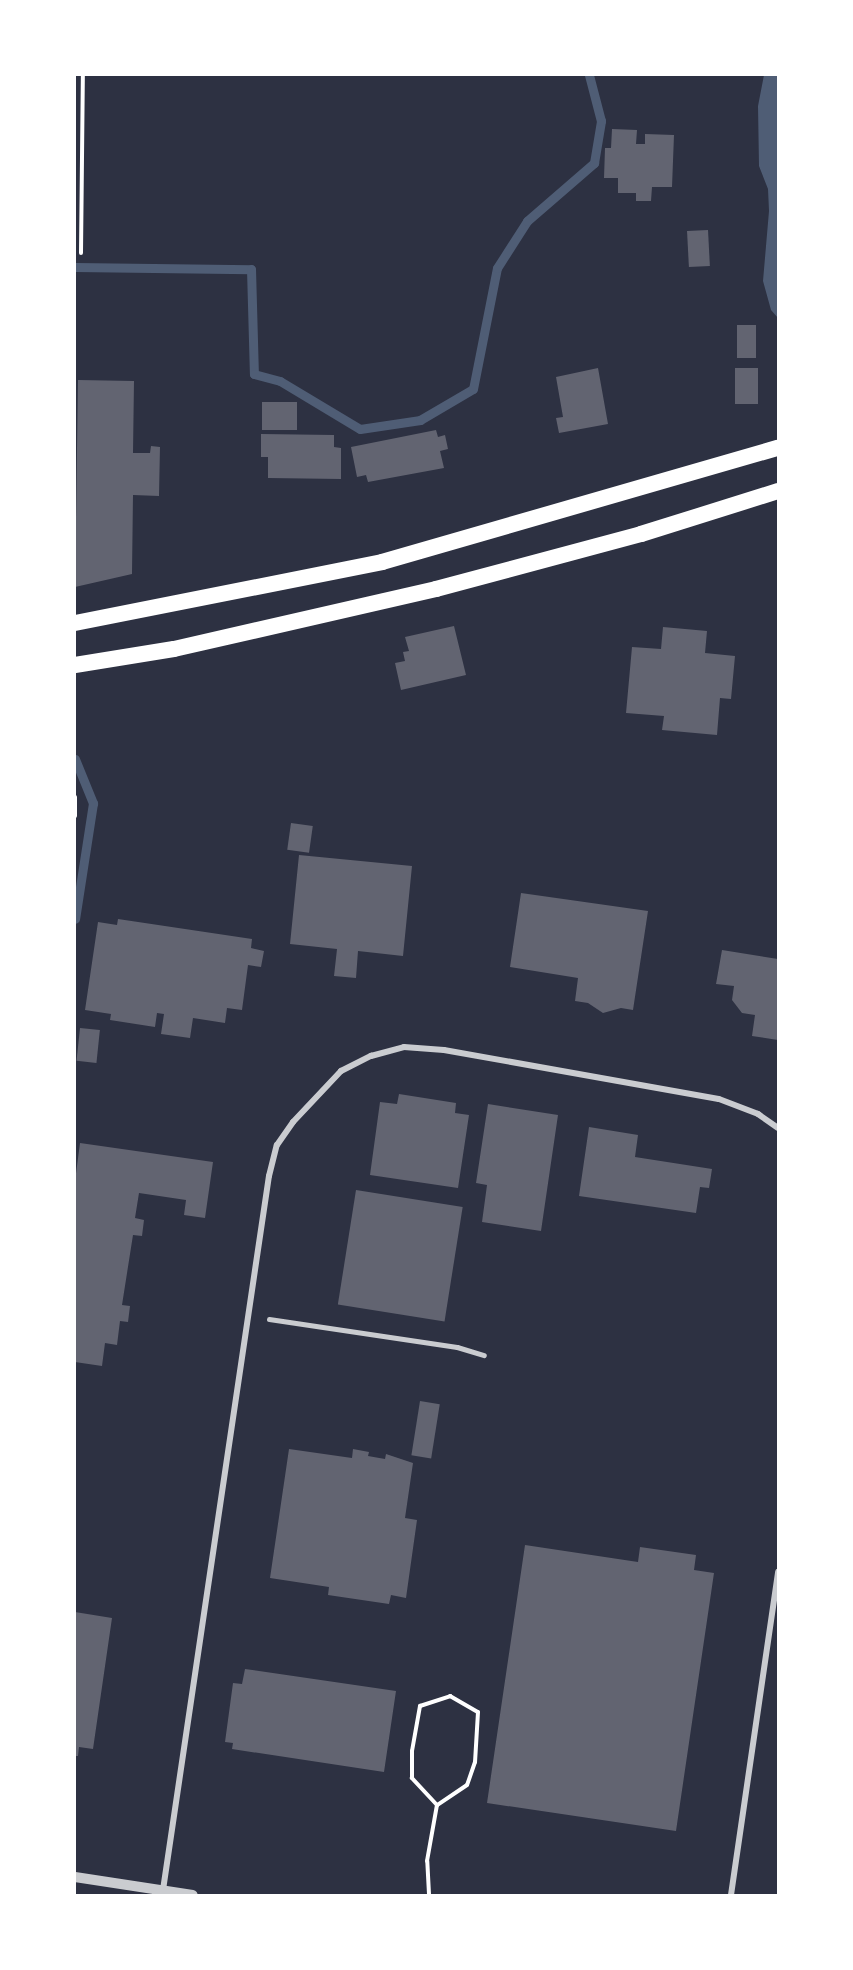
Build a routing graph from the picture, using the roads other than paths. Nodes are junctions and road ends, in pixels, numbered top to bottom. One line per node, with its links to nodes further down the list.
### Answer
1 (778, 448): 3 (highway)
2 (778, 491): 4 (highway)
3 (75, 623)
4 (75, 665)
5 (778, 1128): 10 (street)
6 (269, 1319): 7 (street)
7 (484, 1355)
8 (778, 1571): 12 (street)
9 (75, 1877): 10 (street)
10 (163, 1890): 11 (street)
11 (193, 1895)
12 (731, 1895)

